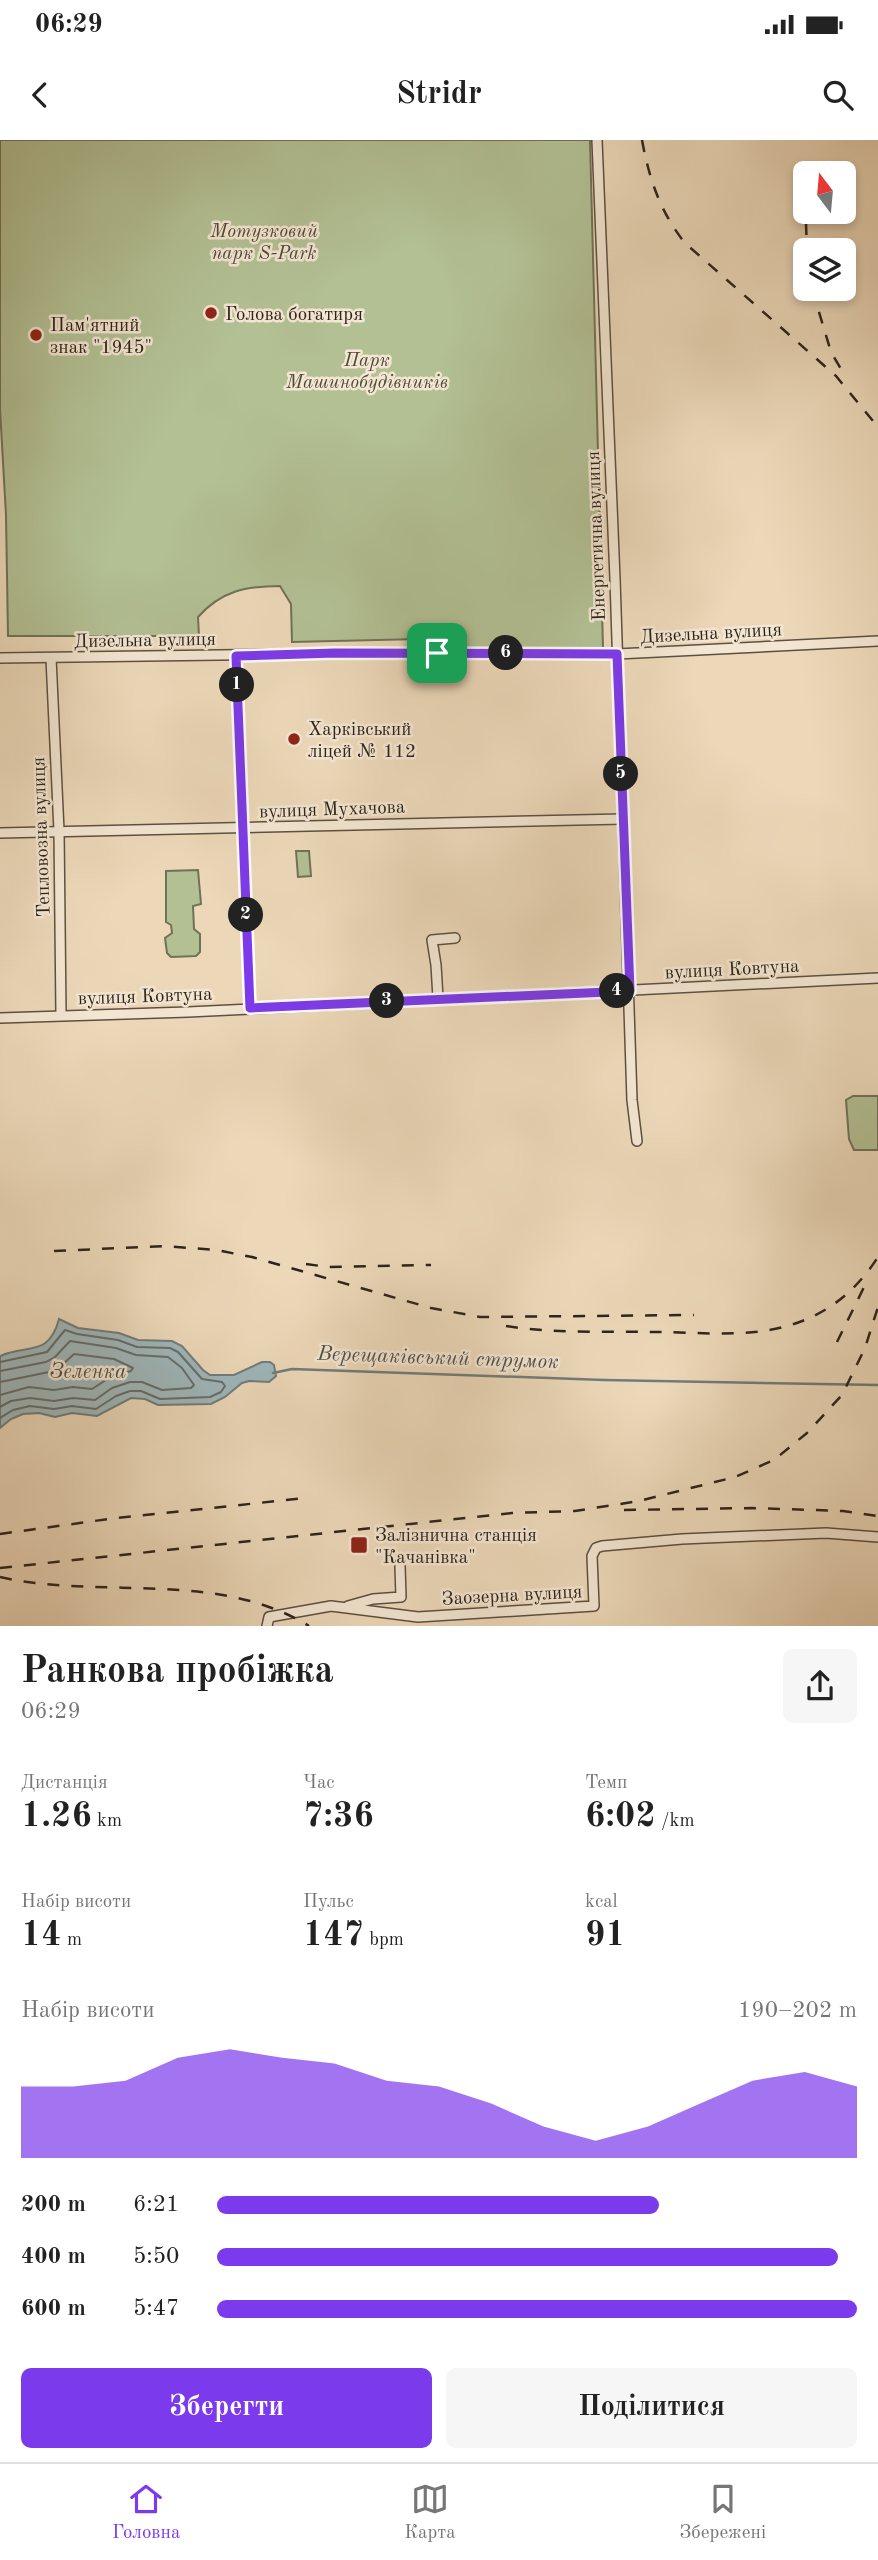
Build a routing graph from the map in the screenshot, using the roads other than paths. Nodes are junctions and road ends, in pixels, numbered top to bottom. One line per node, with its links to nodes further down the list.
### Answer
1 (597, 140): 3 (street, Енергетична вулиця)
2 (878, 641): 3 (street, Дизельна вулиця)
3 (617, 654): 4 (street, Дизельна вулиця); 7 (street, Енергетична вулиця)
4 (236, 656): 6 (street, Дизельна вулиця); 8 (street)
5 (0, 658): 6 (street, Дизельна вулиця)
6 (51, 658): 9 (street, Тепловозна вулиця)
7 (623, 819): 8 (street, вулиця Мухачова); 13 (street, Енергетична вулиця)
8 (243, 828): 9 (street, вулиця Мухачова); 15 (street)
9 (59, 831): 10 (street, вулиця Мухачова); 16 (street, Тепловозна вулиця)
10 (0, 833)
11 (455, 938): 14 (street)
12 (878, 978): 13 (street, вулиця Ковтуна)
13 (630, 991): 14 (street, вулиця Ковтуна); 18 (street, Енергетична вулиця)
14 (438, 999): 15 (street, вулиця Ковтуна)
15 (250, 1008): 16 (street, вулиця Ковтуна)
16 (61, 1015): 17 (street, вулиця Ковтуна)
17 (0, 1018)
18 (637, 1141)
19 (878, 1537): 21 (street, Заозерна вулиця)
20 (400, 1566): 21 (street)
21 (343, 1608): 22 (street, Заозерна вулиця)
22 (267, 1626)

